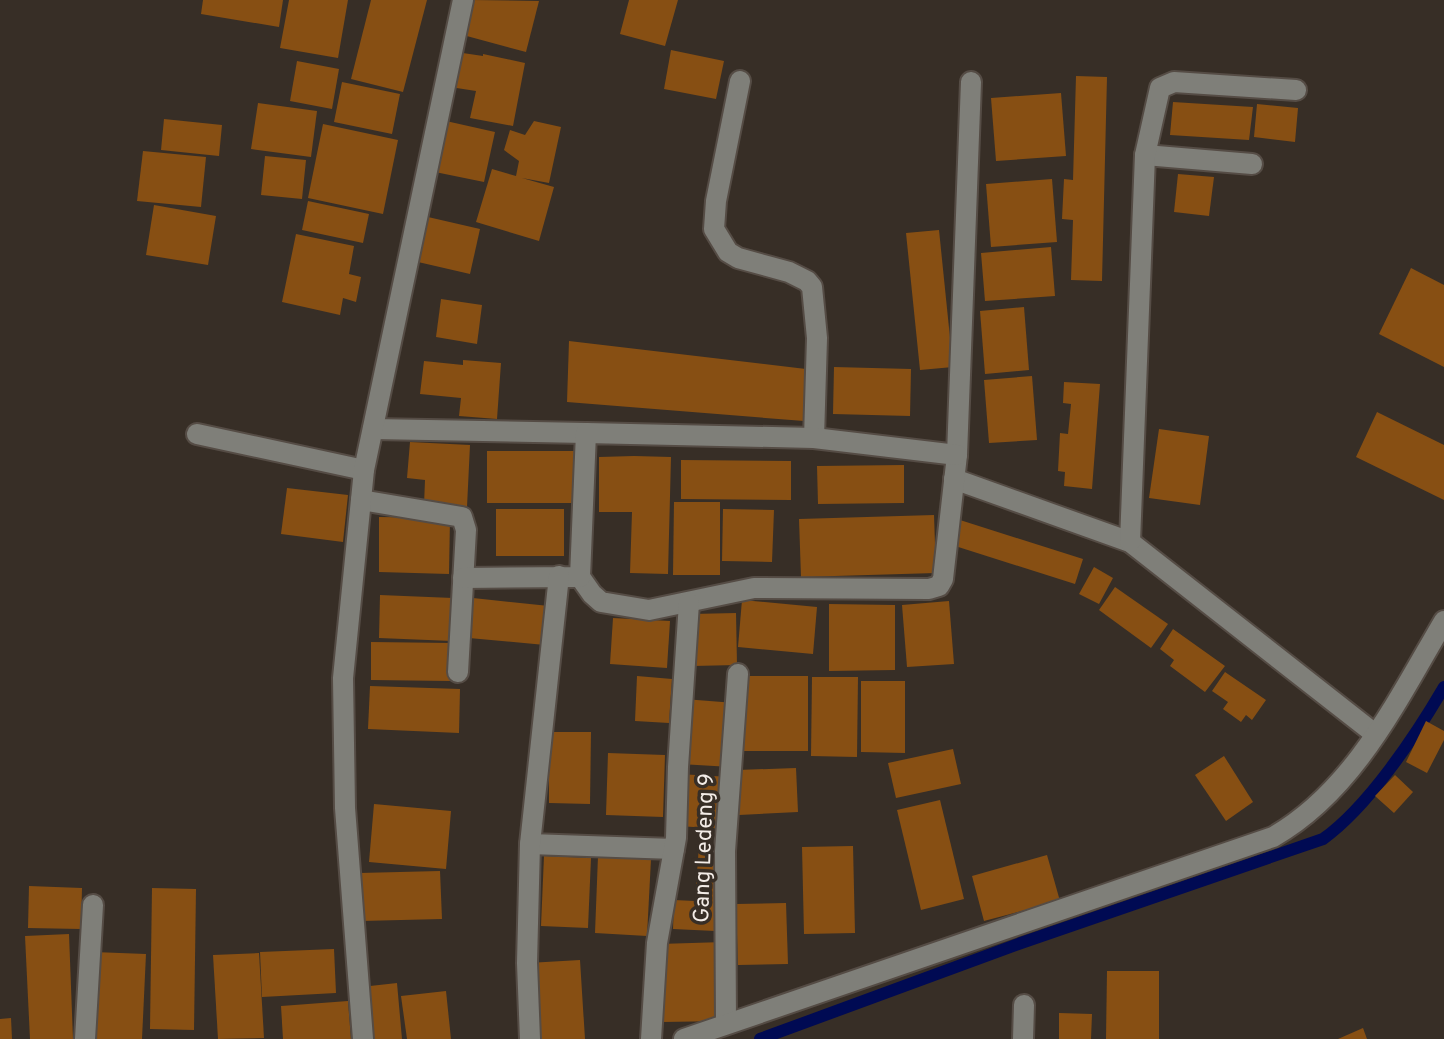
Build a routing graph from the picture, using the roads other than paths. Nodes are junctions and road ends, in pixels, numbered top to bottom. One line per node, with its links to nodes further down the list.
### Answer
1 (463, 0): 7 (street)
2 (740, 81): 10 (street)
3 (971, 82): 11 (street)
4 (1296, 90): 5 (street)
5 (1145, 155): 6 (street); 15 (street)
6 (1252, 164)
7 (373, 429): 8 (street); 12 (street)
8 (586, 433): 10 (street); 16 (street)
9 (197, 434): 12 (street)
10 (814, 438): 11 (street)
11 (957, 455): 13 (street)
12 (364, 470): 14 (street)
13 (954, 479): 15 (street); 18 (street)
14 (361, 500): 17 (street); 29 (street)
15 (1130, 542): 22 (street)
16 (570, 576): 17 (street); 18 (street); 23 (street)
17 (463, 578): 20 (street)
18 (689, 603): 24 (street)
19 (1444, 621): 22 (street)
20 (458, 672)
21 (738, 674): 27 (street, Gang Ledeng 9)
22 (1375, 734): 27 (street)
23 (530, 844): 24 (street); 30 (street)
24 (674, 849): 31 (street)
25 (93, 905): 28 (street)
26 (1024, 1005): 33 (street)
27 (726, 1023): 32 (street)
28 (85, 1039)
29 (363, 1039)
30 (530, 1039)
31 (651, 1039)
32 (684, 1039)
33 (1023, 1039)

